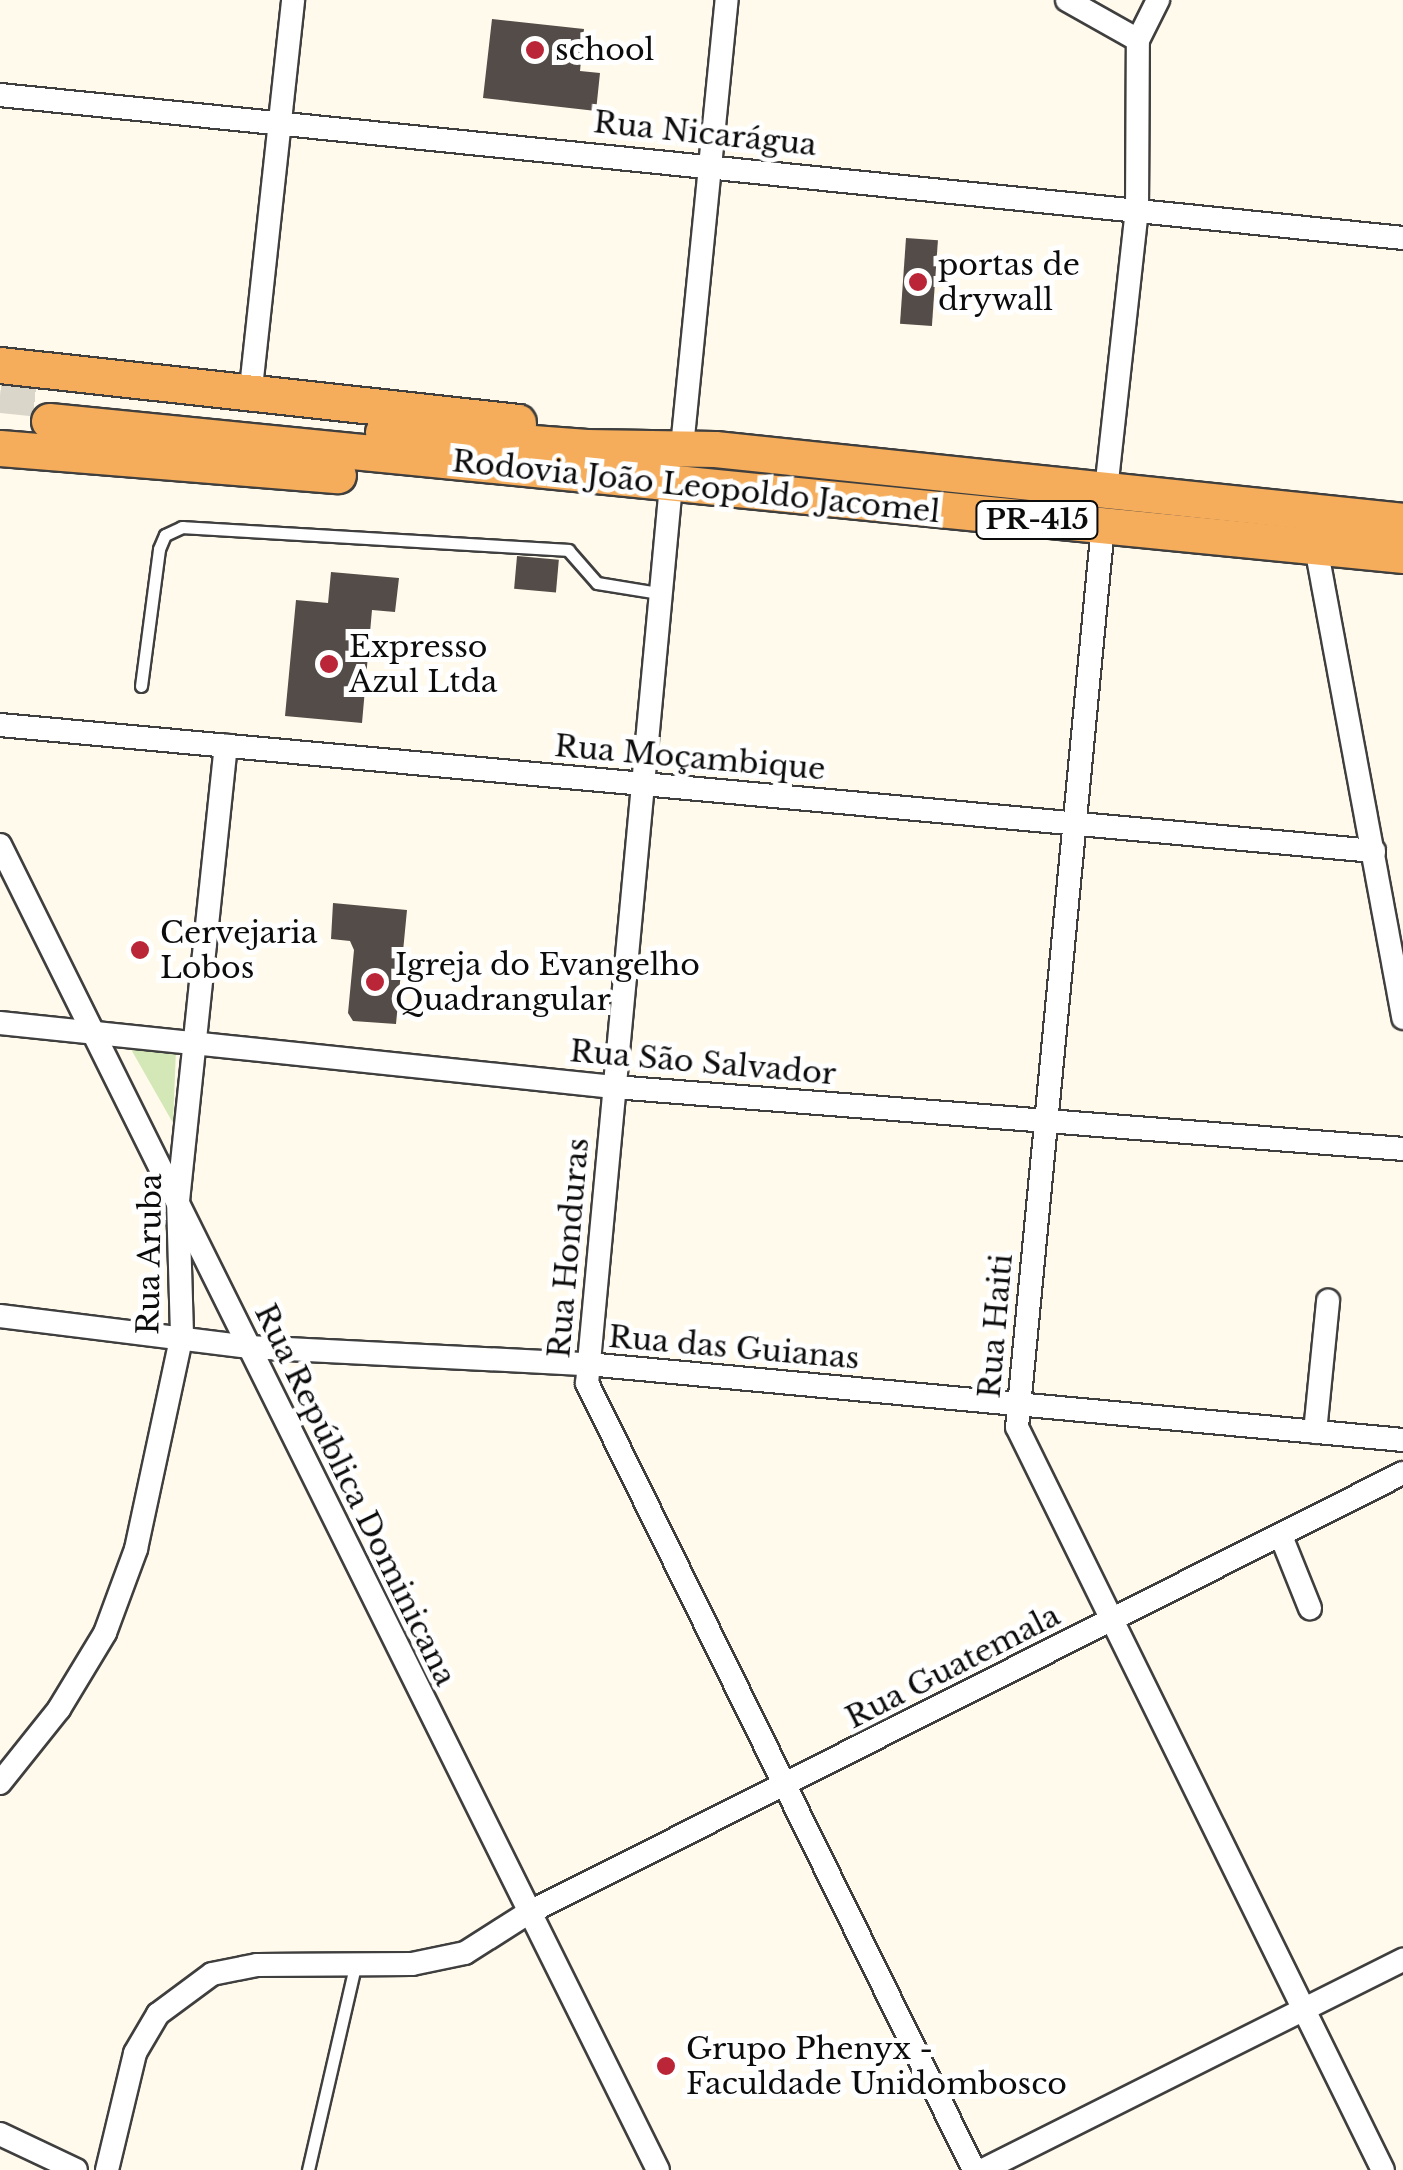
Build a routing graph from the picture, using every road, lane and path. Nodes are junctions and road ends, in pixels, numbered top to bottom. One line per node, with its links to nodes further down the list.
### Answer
1 (293, 0): 7 (street)
2 (727, 0): 8 (street)
3 (1067, 0): 5 (street)
4 (1158, 0): 5 (street)
5 (1138, 40): 9 (street)
6 (0, 95): 7 (street, Rua Nicarágua)
7 (280, 122): 8 (street, Rua Nicarágua); 12 (street)
8 (710, 164): 9 (street, Rua Nicarágua); 13 (street)
9 (1137, 210): 10 (street, Rua Nicarágua); 17 (street)
10 (1403, 238)
11 (0, 365): 12 (highway)
12 (252, 388): 13 (highway)
13 (682, 447): 15 (highway, Rodovia João Leopoldo Jacomel / PR-415); 17 (highway, Rodovia João Leopoldo Jacomel / PR-415)
14 (0, 448): 15 (highway)
15 (564, 474): 16 (highway, Rodovia João Leopoldo Jacomel / PR-415)
16 (671, 485): 19 (highway, Rodovia João Leopoldo Jacomel / PR-415); 22 (street, Rua Honduras)
17 (1106, 490): 18 (highway, Rodovia João Leopoldo Jacomel / PR-415)
18 (1403, 521)
19 (1103, 526): 20 (highway, Rodovia João Leopoldo Jacomel / PR-415); 27 (street, Rua Haiti)
20 (1316, 547): 21 (highway, Rodovia João Leopoldo Jacomel / PR-415); 29 (street)
21 (1403, 555)
22 (659, 593): 23 (lane); 26 (street, Rua Honduras)
23 (141, 686)
24 (0, 725): 25 (street, Rua Moçambique)
25 (226, 746): 26 (street, Rua Moçambique); 33 (street, Rua Aruba)
26 (643, 784): 27 (street, Rua Moçambique); 34 (street, Rua Honduras)
27 (1076, 824): 29 (street, Rua Moçambique); 35 (street, Rua Haiti)
28 (0, 845): 32 (street, Rua República Dominicana)
29 (1374, 851): 30 (street)
30 (1402, 1010)
31 (0, 1023): 32 (street, Rua São Salvador)
32 (91, 1032): 33 (street, Rua São Salvador); 37 (street, Rua República Dominicana)
33 (191, 1043): 34 (street, Rua São Salvador); 37 (street, Rua Aruba)
34 (614, 1087): 35 (street, Rua São Salvador); 42 (street, Rua Honduras)
35 (1046, 1120): 36 (street, Rua São Salvador); 43 (street, Rua Haiti)
36 (1403, 1150)
37 (178, 1201): 40 (street, Rua Aruba); 41 (street, Rua República Dominicana)
38 (1328, 1301): 44 (street)
39 (0, 1316): 40 (street, Rua das Guianas)
40 (182, 1334): 41 (street, Rua das Guianas); 50 (street, Rua Aruba)
41 (248, 1346): 42 (street, Rua das Guianas); 52 (street, Rua República Dominicana)
42 (587, 1364): 43 (street, Rua das Guianas); 51 (street, Rua Honduras)
43 (1018, 1404): 44 (street, Rua das Guianas); 49 (street, Rua Haiti)
44 (1314, 1432): 45 (street, Rua das Guianas)
45 (1403, 1440)
46 (1403, 1473): 47 (street, Rua Guatemala)
47 (1281, 1536): 48 (street); 49 (street, Rua Guatemala)
48 (1310, 1608)
49 (1112, 1620): 51 (street, Rua Guatemala); 55 (street, Rua Haiti)
50 (0, 1783)
51 (784, 1786): 52 (street, Rua Guatemala); 61 (street, Rua Honduras)
52 (528, 1913): 54 (street, Rua Guatemala); 60 (street, Rua República Dominicana)
53 (1403, 1960): 55 (street)
54 (356, 1968): 58 (street, Rua Guatemala); 59 (lane)
55 (1306, 2008): 62 (street); 63 (street, Rua Haiti)
56 (0, 2134): 57 (street)
57 (76, 2170)
58 (107, 2170)
59 (308, 2170)
60 (658, 2170)
61 (974, 2170)
62 (983, 2170)
63 (1384, 2170)

